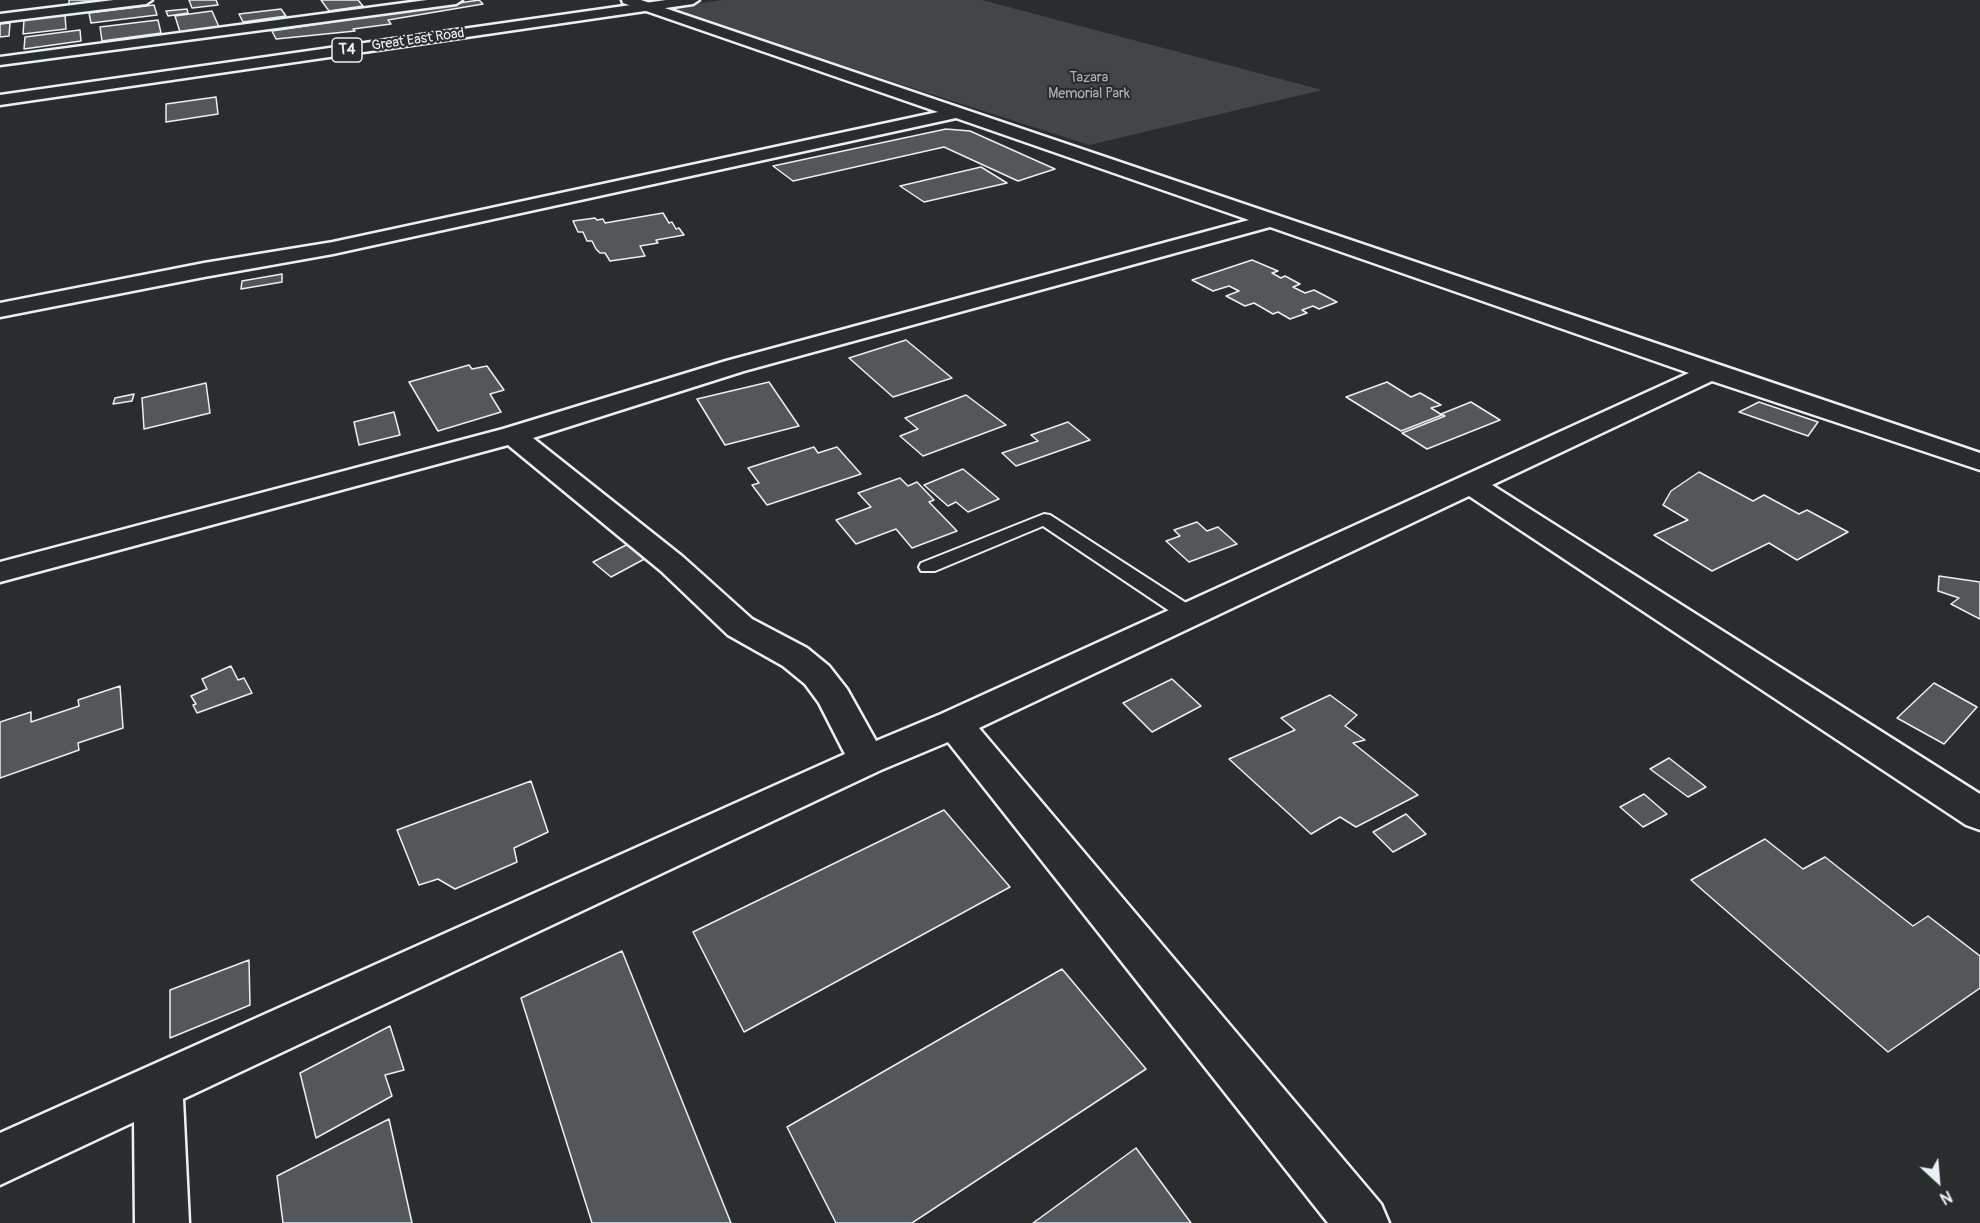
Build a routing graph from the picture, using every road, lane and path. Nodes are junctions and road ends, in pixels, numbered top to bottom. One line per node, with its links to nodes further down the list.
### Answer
1 (146, 0): 5 (main road)
2 (456, 0): 6 (main road)
3 (693, 0): 4 (main road, Great East Road / T4)
4 (637, 3): 7 (main road, Great East Road / T4); 8 (main road)
5 (0, 18)
6 (0, 61)
7 (0, 100)
8 (956, 113): 9 (main road); 10 (main road)
9 (1269, 221): 11 (main road); 12 (main road)
10 (0, 310)
11 (1710, 372): 13 (main road); 14 (main road)
12 (513, 435): 16 (main road); 19 (main road)
13 (1980, 462)
14 (1472, 485): 17 (main road); 20 (main road)
15 (928, 567): 17 (lane)
16 (0, 572)
17 (1190, 615): 18 (main road)
18 (954, 724): 19 (main road); 24 (main road)
19 (868, 760): 21 (main road)
20 (1980, 814)
21 (158, 1087): 22 (main road); 23 (main road)
22 (0, 1159)
23 (162, 1223)
24 (1362, 1223)

